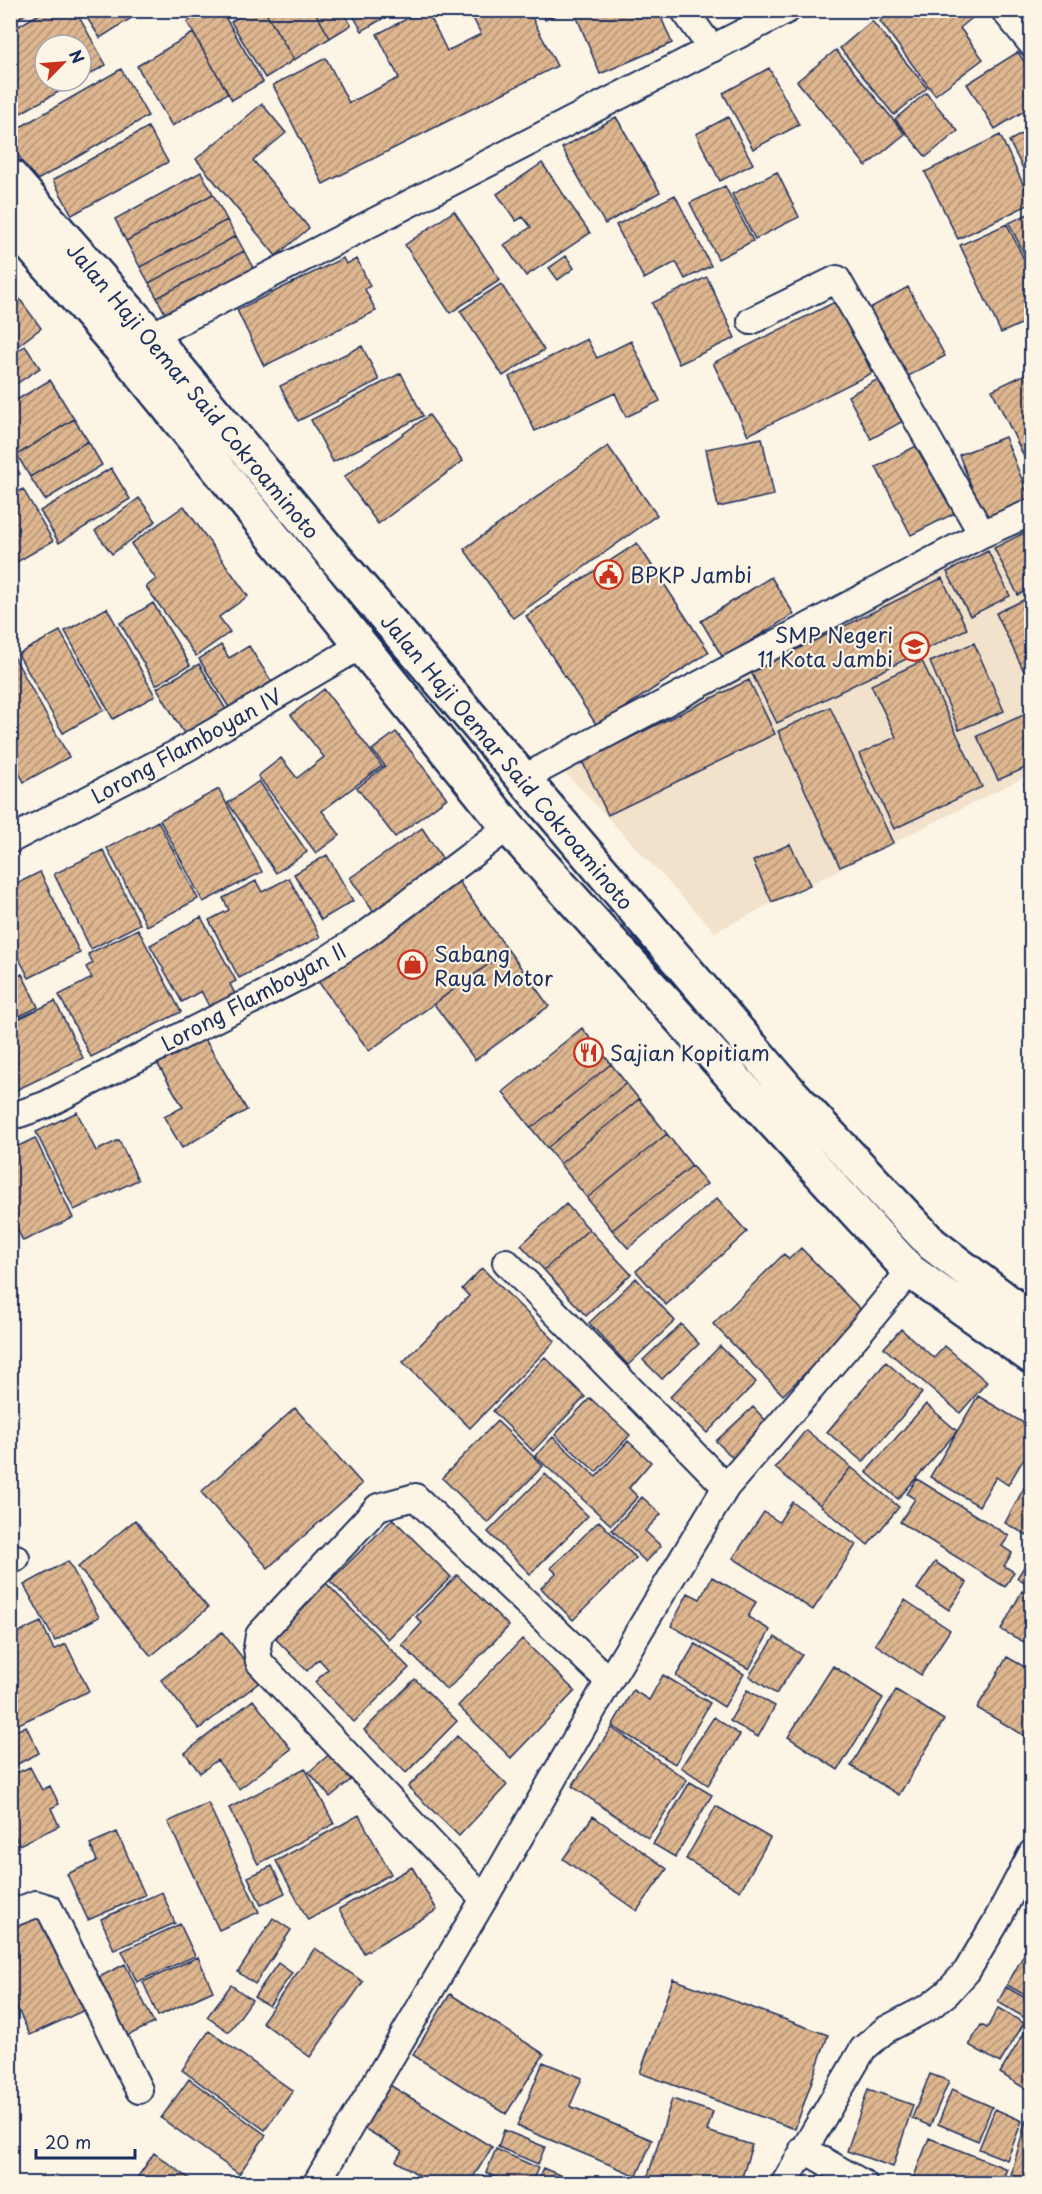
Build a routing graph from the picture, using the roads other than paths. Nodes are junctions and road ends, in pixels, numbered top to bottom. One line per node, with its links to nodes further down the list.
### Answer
1 (684, 10): 5 (street)
2 (787, 10): 5 (street)
3 (1004, 10): 4 (street)
4 (1032, 44)
5 (712, 49): 9 (street)
6 (10, 176): 9 (main road, Jalan Haji Oemar Said Cokroaminoto)
7 (10, 222): 13 (main road, Jalan Haji Oemar Said Cokroaminoto)
8 (751, 321): 11 (street)
9 (152, 336): 12 (main road, Jalan Haji Oemar Said Cokroaminoto)
10 (1032, 512): 11 (street)
11 (982, 534): 15 (street)
12 (332, 554): 13 (main road); 15 (main road, Jalan Haji Oemar Said Cokroaminoto)
13 (302, 575): 14 (main road, Jalan Haji Oemar Said Cokroaminoto)
14 (360, 646): 16 (main road, Jalan Haji Oemar Said Cokroaminoto); 17 (street, Lorong Flamboyan IV)
15 (522, 779): 16 (main road); 18 (main road, Jalan Haji Oemar Said Cokroaminoto)
16 (499, 814): 19 (street, Lorong Flamboyan II); 20 (main road, Jalan Haji Oemar Said Cokroaminoto)
17 (10, 840)
18 (789, 1091): 20 (main road); 23 (main road, Jalan Haji Oemar Said Cokroaminoto)
19 (10, 1112)
20 (767, 1115): 22 (main road, Jalan Haji Oemar Said Cokroaminoto)
21 (506, 1262): 25 (street)
22 (910, 1271): 24 (main road, Jalan Haji Oemar Said Cokroaminoto); 25 (street)
23 (1032, 1320)
24 (1032, 1357)
25 (726, 1487): 26 (street)
26 (609, 1681): 28 (street); 28 (street)
27 (1032, 1853): 31 (street)
28 (484, 1899): 32 (street)
29 (10, 1914): 30 (street)
30 (139, 2090)
31 (804, 2149): 33 (street); 34 (street)
32 (316, 2184)
33 (784, 2184)
34 (864, 2184)

